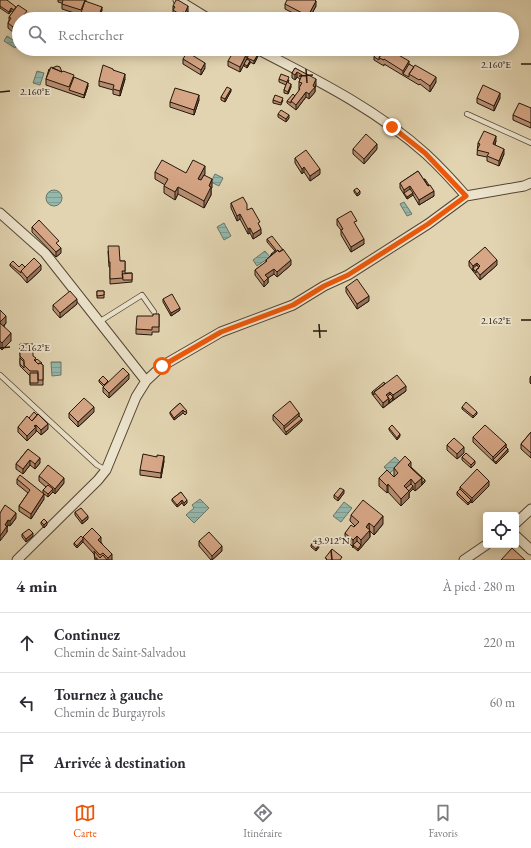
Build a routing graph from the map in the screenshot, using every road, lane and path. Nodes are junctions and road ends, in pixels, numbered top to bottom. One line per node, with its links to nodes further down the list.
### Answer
1 (178, 0): 2 (street)
2 (198, 12)
3 (270, 56): 7 (street)
4 (466, 114): 5 (lane)
5 (531, 143)
6 (531, 183): 7 (street)
7 (466, 196): 12 (street)
8 (0, 213): 10 (street)
9 (154, 312): 10 (lane)
10 (99, 322): 12 (street)
11 (0, 375): 13 (lane)
12 (146, 381): 13 (street)
13 (106, 470): 19 (street)
14 (531, 509): 15 (street)
15 (519, 520)
16 (519, 539): 18 (street)
17 (483, 547): 20 (street)
18 (531, 550)
19 (17, 560)
20 (464, 560)

